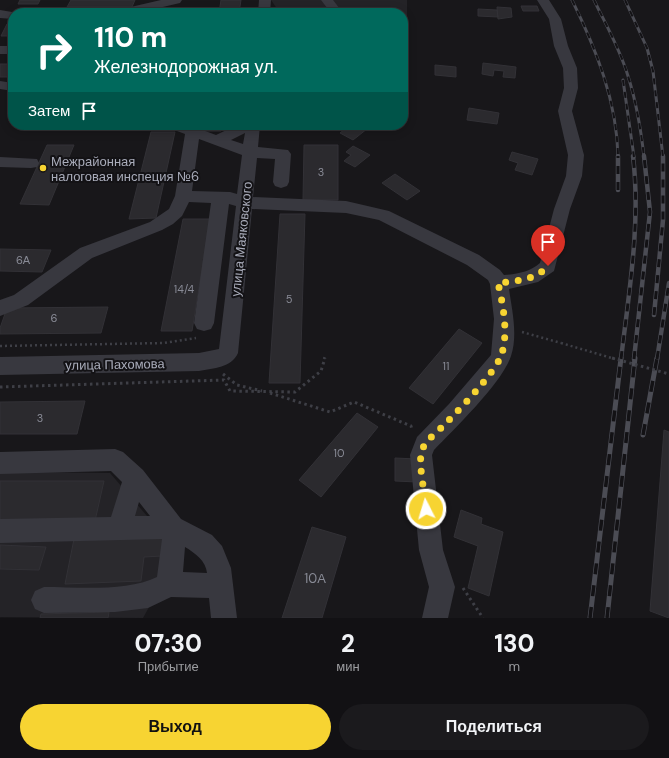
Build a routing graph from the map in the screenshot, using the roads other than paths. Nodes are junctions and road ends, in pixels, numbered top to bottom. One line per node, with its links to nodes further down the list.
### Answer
1 (176, 0): 4 (street)
2 (327, 0): 5 (street)
3 (543, 0): 18 (street)
4 (143, 8)
5 (333, 8)
6 (188, 130): 9 (street)
7 (238, 130): 10 (street)
8 (252, 130): 11 (street, улица Маяковского)
9 (193, 132): 10 (street); 15 (street)
10 (215, 141): 11 (street)
11 (250, 152): 14 (street); 17 (street, улица Маяковского)
12 (0, 162): 13 (street)
13 (31, 163)
14 (281, 182)
15 (183, 196): 16 (street); 19 (street)
16 (220, 198): 17 (street); 20 (street)
17 (244, 203): 18 (street); 21 (street, улица Маяковского)
18 (499, 288): 32 (street)
19 (0, 308)
20 (203, 330)
21 (228, 354): 22 (street, улица Пахомова)
22 (0, 366)
23 (0, 463): 24 (street)
24 (135, 478): 25 (street); 26 (street)
25 (173, 527): 26 (street); 28 (street); 29 (street)
26 (119, 529): 27 (street)
27 (0, 531)
28 (169, 584): 29 (street); 30 (street)
29 (221, 586): 31 (street)
30 (44, 600)
31 (224, 618)
32 (435, 618)

